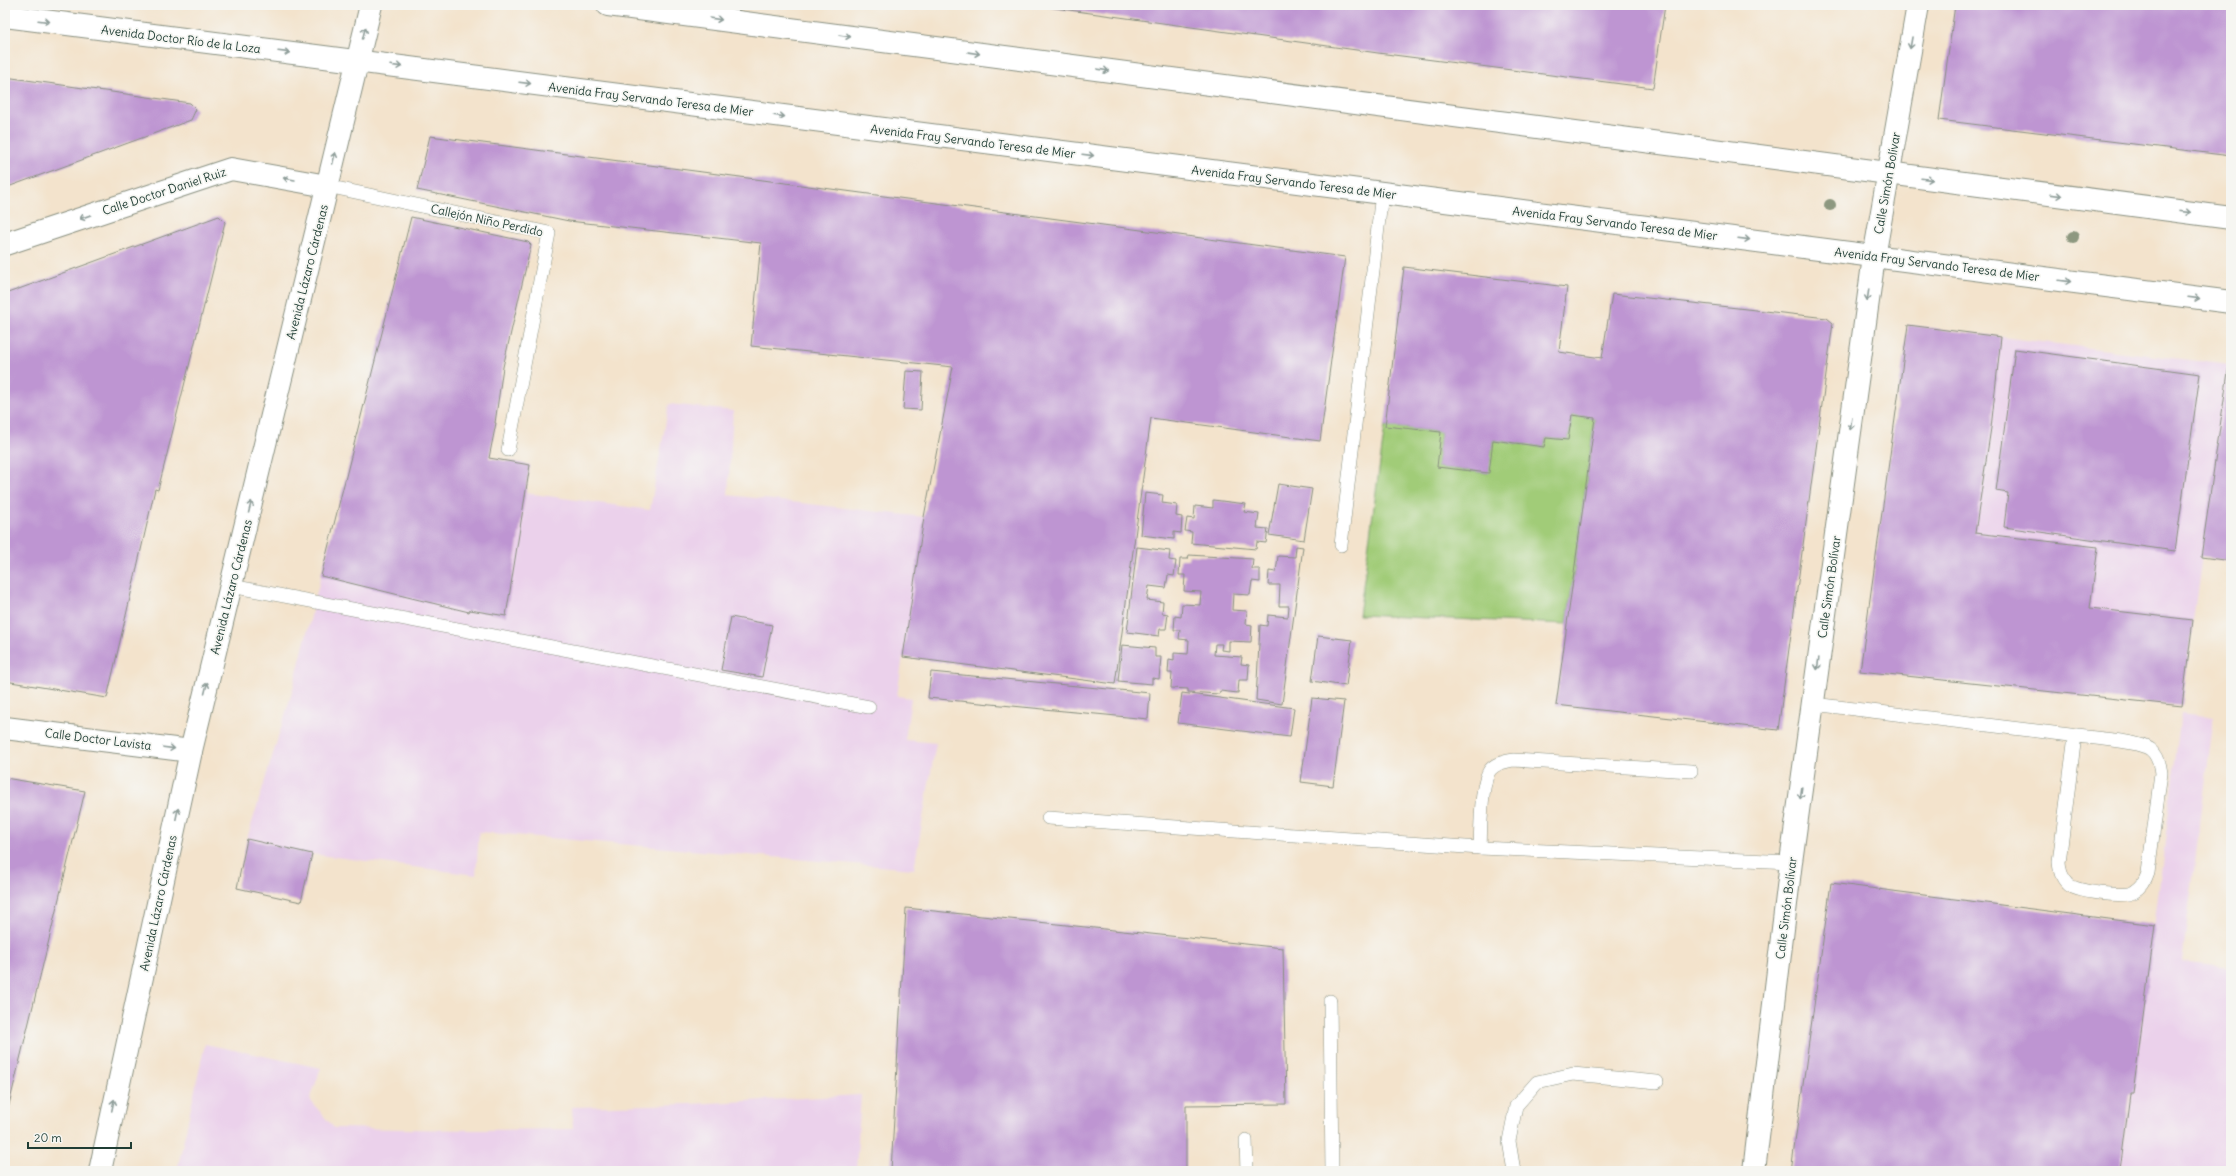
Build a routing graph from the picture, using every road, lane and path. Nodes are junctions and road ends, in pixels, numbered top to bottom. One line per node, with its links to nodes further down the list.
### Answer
1 (371, 5): 5 (main road, Avenida Lázaro Cárdenas, one-way to 1)
2 (608, 5): 6 (main road, one-way to 6)
3 (1918, 5): 6 (main road, Calle Simón Bolívar, one-way to 6)
4 (5, 16): 5 (main road, Avenida Doctor Río de la Loza, one-way to 5)
5 (357, 61): 7 (main road, Avenida Lázaro Cárdenas, one-way to 5); 8 (main road, Avenida Fray Servando Teresa de Mier, one-way to 8)
6 (1888, 174): 9 (main road, one-way to 9); 11 (main road, Calle Simón Bolívar)
7 (327, 186): 10 (main road, Calle Doctor Daniel Ruiz, one-way to 10); 13 (lane, Callejón Niño Perdido); 15 (main road, Avenida Lázaro Cárdenas, one-way to 7)
8 (1382, 193): 11 (main road, Avenida Fray Servando Teresa de Mier, one-way to 11); 14 (lane)
9 (2231, 218)
10 (5, 244)
11 (1874, 257): 12 (main road, Avenida Fray Servando Teresa de Mier, one-way to 12); 16 (main road, Calle Simón Bolívar, one-way to 16)
12 (2231, 302)
13 (508, 450)
14 (1341, 545)
15 (231, 586): 17 (lane); 20 (main road, Avenida Lázaro Cárdenas, one-way to 15)
16 (1813, 704): 19 (lane); 24 (main road, Calle Simón Bolívar, one-way to 24)
17 (869, 707)
18 (5, 728): 20 (main road, Calle Doctor Lavista, one-way to 20)
19 (2075, 736): 19 (lane)
20 (191, 751): 28 (main road, Avenida Lázaro Cárdenas, one-way to 20)
21 (1691, 771): 23 (lane)
22 (1048, 818): 23 (lane)
23 (1480, 848): 24 (lane)
24 (1791, 862): 32 (main road, Calle Simón Bolívar)
25 (1330, 1001): 30 (lane)
26 (1657, 1082): 31 (lane)
27 (1246, 1140): 29 (lane)
28 (100, 1171)
29 (1247, 1171)
30 (1332, 1171)
31 (1514, 1171)
32 (1754, 1171)

